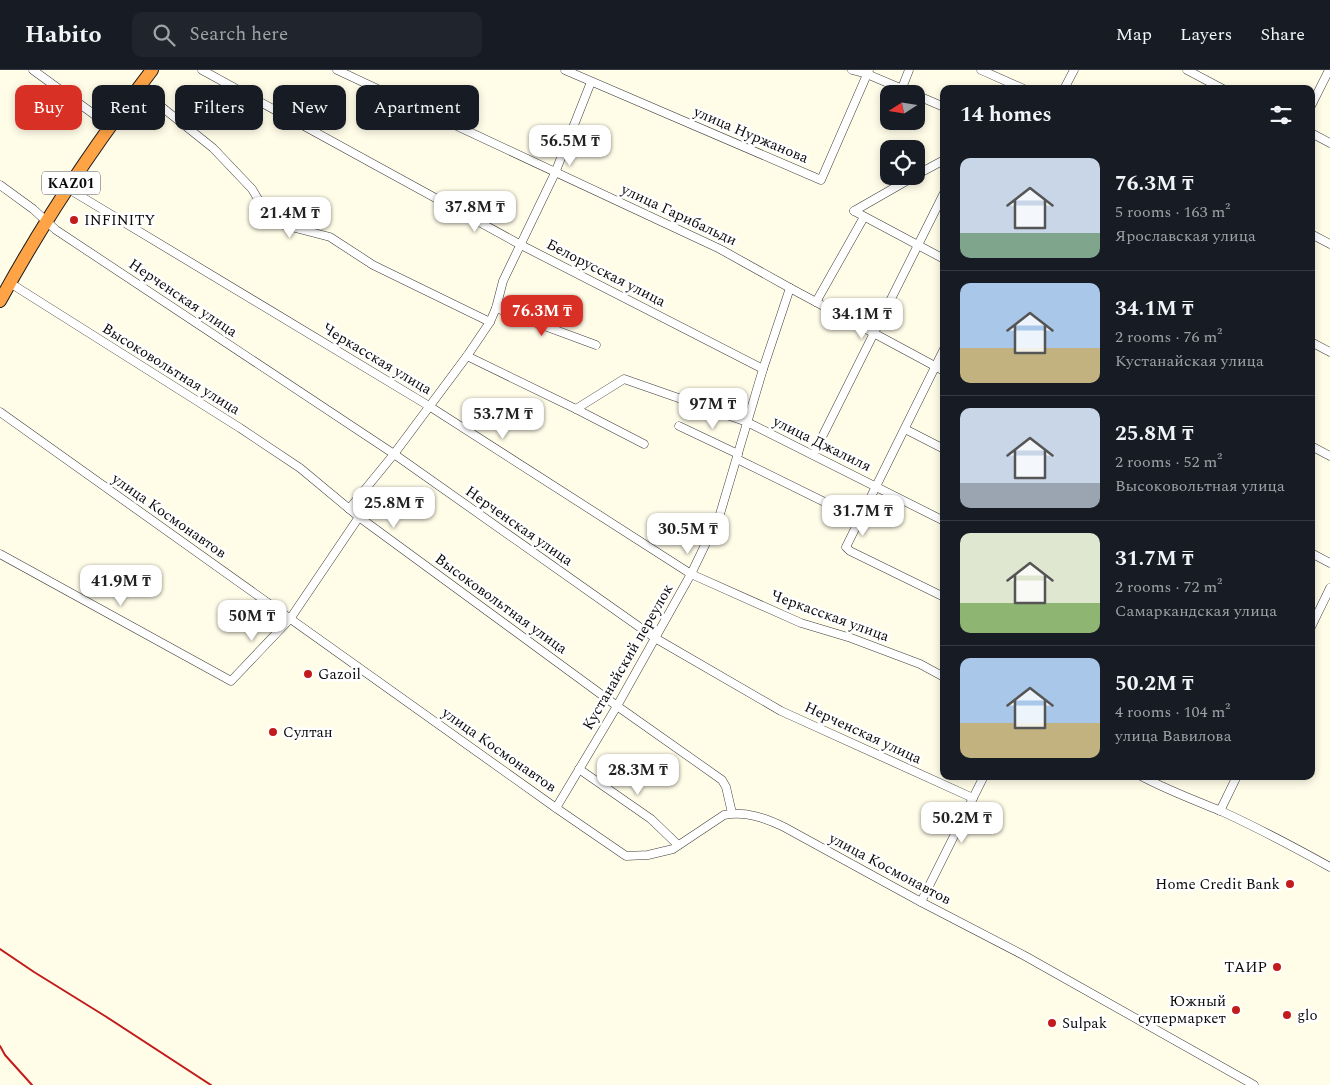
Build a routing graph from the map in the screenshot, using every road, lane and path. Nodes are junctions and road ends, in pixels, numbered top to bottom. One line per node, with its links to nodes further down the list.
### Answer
1 (33, 70): 24 (street)
2 (152, 70): 14 (highway, KАZ01)
3 (202, 70): 39 (street, Белорусская улица)
4 (337, 70): 30 (street, улица Гарибальди)
5 (565, 70): 13 (street, улица Нуржанова)
6 (852, 70): 12 (street)
7 (909, 70): 16 (street)
8 (981, 70): 17 (street)
9 (1074, 70): 18 (street)
10 (1187, 70): 19 (street)
11 (1329, 70): 21 (street)
12 (868, 72): 13 (street, улица Нуржанова); 15 (street)
13 (591, 82): 30 (street)
14 (140, 85)
15 (896, 85)
16 (903, 85)
17 (1015, 85)
18 (1066, 85)
19 (1215, 85)
20 (925, 98): 22 (street)
21 (1315, 98)
22 (940, 105)
23 (165, 110): 47 (street)
24 (92, 113)
25 (107, 130): 33 (highway, KАZ01)
26 (1315, 135): 27 (street)
27 (1330, 143)
28 (940, 162): 29 (street)
29 (925, 170)
30 (555, 173): 39 (street); 43 (street, улица Гарибальди)
31 (0, 184): 36 (street, Нерченская улица)
32 (899, 185): 35 (street)
33 (67, 188): 36 (highway, KАZ01); 57 (street, Черкасская улица)
34 (940, 201): 40 (street)
35 (864, 217): 40 (street); 45 (street)
36 (46, 221): 42 (highway, KАZ01); 68 (street, Нерченская улица)
37 (1315, 236): 38 (street)
38 (1330, 244)
39 (522, 245): 46 (street); 55 (street, Белорусская улица)
40 (918, 246): 41 (street); 48 (street)
41 (940, 257)
42 (10, 284): 44 (highway, KАZ01); 73 (street, Высоковольтная улица)
43 (790, 288): 45 (street, улица Гарибальди); 55 (street, Кустанайский переулок)
44 (0, 301)
45 (816, 302): 48 (street, улица Гарибальди)
46 (496, 308): 47 (street); 50 (street)
47 (490, 322): 52 (street)
48 (873, 333): 54 (street, улица Гарибальди); 69 (street)
49 (1315, 344): 51 (street)
50 (596, 345)
51 (1330, 352)
52 (467, 356): 57 (street); 58 (street)
53 (940, 357): 54 (street)
54 (935, 366): 56 (street, улица Гарибальди); 64 (street)
55 (763, 369): 62 (street, Кустанайский переулок)
56 (940, 369)
57 (429, 406): 68 (street); 80 (street, Черкасская улица)
58 (576, 409): 62 (street, улица Джалиля); 65 (street)
59 (0, 412): 61 (street, улица Космонавтов)
60 (0, 418): 61 (street)
61 (9, 419): 83 (street, улица Космонавтов)
62 (747, 422): 69 (street, улица Джалиля); 70 (street, Кустанайский переулок)
63 (679, 426): 70 (street)
64 (905, 429): 66 (street); 72 (street)
65 (644, 444)
66 (940, 447)
67 (1315, 448): 71 (street)
68 (394, 454): 73 (street); 85 (street, Нерченская улица)
69 (814, 455): 72 (street, улица Джалиля)
70 (738, 456): 76 (street); 80 (street, Кустанайский переулок)
71 (1330, 456)
72 (876, 486): 75 (street, улица Джалиля); 76 (street)
73 (349, 509): 74 (street, Высоковольтная улица)
74 (359, 518): 83 (street); 87 (street, Высоковольтная улица)
75 (940, 519)
76 (859, 520): 82 (street)
77 (0, 554): 83 (street)
78 (1315, 555): 79 (street)
79 (1330, 563)
80 (691, 574): 85 (street, Кустанайский переулок); 86 (street, Черкасская улица)
81 (1330, 588): 84 (street)
82 (940, 595)
83 (290, 619): 93 (street, улица Космонавтов)
84 (1315, 619)
85 (655, 638): 87 (street, Кустанайский переулок); 92 (street, Нерченская улица)
86 (940, 675)
87 (618, 706): 88 (street, Кустанайский переулок); 95 (street, Высоковольтная улица)
88 (579, 770): 93 (street, Кустанайский переулок); 96 (street)
89 (982, 780): 92 (street)
90 (1149, 780): 94 (street)
91 (1235, 780): 94 (street)
92 (973, 798): 98 (street)
93 (556, 808): 96 (street, улица Космонавтов)
94 (1220, 811): 97 (street)
95 (732, 813): 96 (street, улица Космонавтов); 98 (street, улица Космонавтов)
96 (678, 845)
97 (1330, 867)
98 (921, 902): 99 (street, улица Космонавтов)
99 (1254, 1085)

